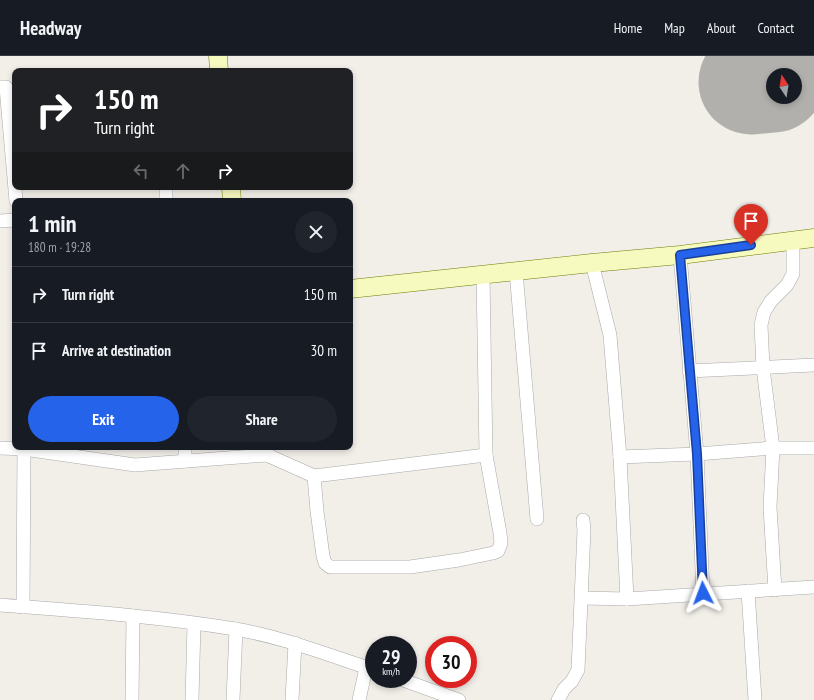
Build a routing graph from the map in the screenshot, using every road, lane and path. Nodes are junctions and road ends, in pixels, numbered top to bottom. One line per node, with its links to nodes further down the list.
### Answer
1 (218, 56): 2 (street)
2 (219, 68)
3 (7, 87): 4 (street)
4 (12, 150)
5 (12, 220): 6 (street)
6 (0, 221)
7 (814, 238): 8 (street)
8 (793, 240): 9 (street); 15 (street)
9 (680, 255): 10 (street); 16 (street)
10 (592, 263): 11 (street); 27 (street)
11 (516, 271): 12 (street); 30 (street)
12 (484, 275): 13 (street); 26 (street)
13 (353, 289)
14 (814, 365): 15 (street)
15 (763, 368): 16 (street); 19 (street)
16 (689, 371): 25 (street)
17 (0, 448): 18 (street)
18 (12, 448)
19 (773, 448): 20 (street); 25 (street); 33 (street)
20 (814, 448)
21 (24, 450): 39 (street)
22 (37, 450): 28 (street)
23 (186, 450): 28 (street)
24 (266, 451): 28 (street); 29 (street)
25 (697, 454): 27 (street); 35 (street)
26 (486, 455): 29 (street); 29 (street)
27 (620, 457): 37 (street)
28 (185, 461)
29 (314, 476)
30 (537, 520)
31 (582, 520): 36 (street)
32 (814, 587): 33 (street)
33 (775, 590): 34 (street)
34 (748, 591): 35 (street); 55 (street)
35 (703, 593): 37 (street)
36 (582, 598): 37 (street); 54 (street)
37 (627, 599)
38 (0, 605): 39 (street)
39 (23, 607): 40 (street)
40 (133, 616): 41 (street); 48 (street)
41 (194, 624): 42 (street); 49 (street)
42 (236, 629): 43 (street); 50 (street)
43 (295, 643): 44 (street); 51 (street)
44 (365, 667)
45 (365, 683): 52 (street)
46 (417, 687): 47 (street)
47 (435, 696): 53 (street)
48 (132, 700)
49 (192, 700)
50 (233, 700)
51 (292, 700)
52 (359, 700)
53 (459, 700)
54 (558, 700)
55 (755, 700)

